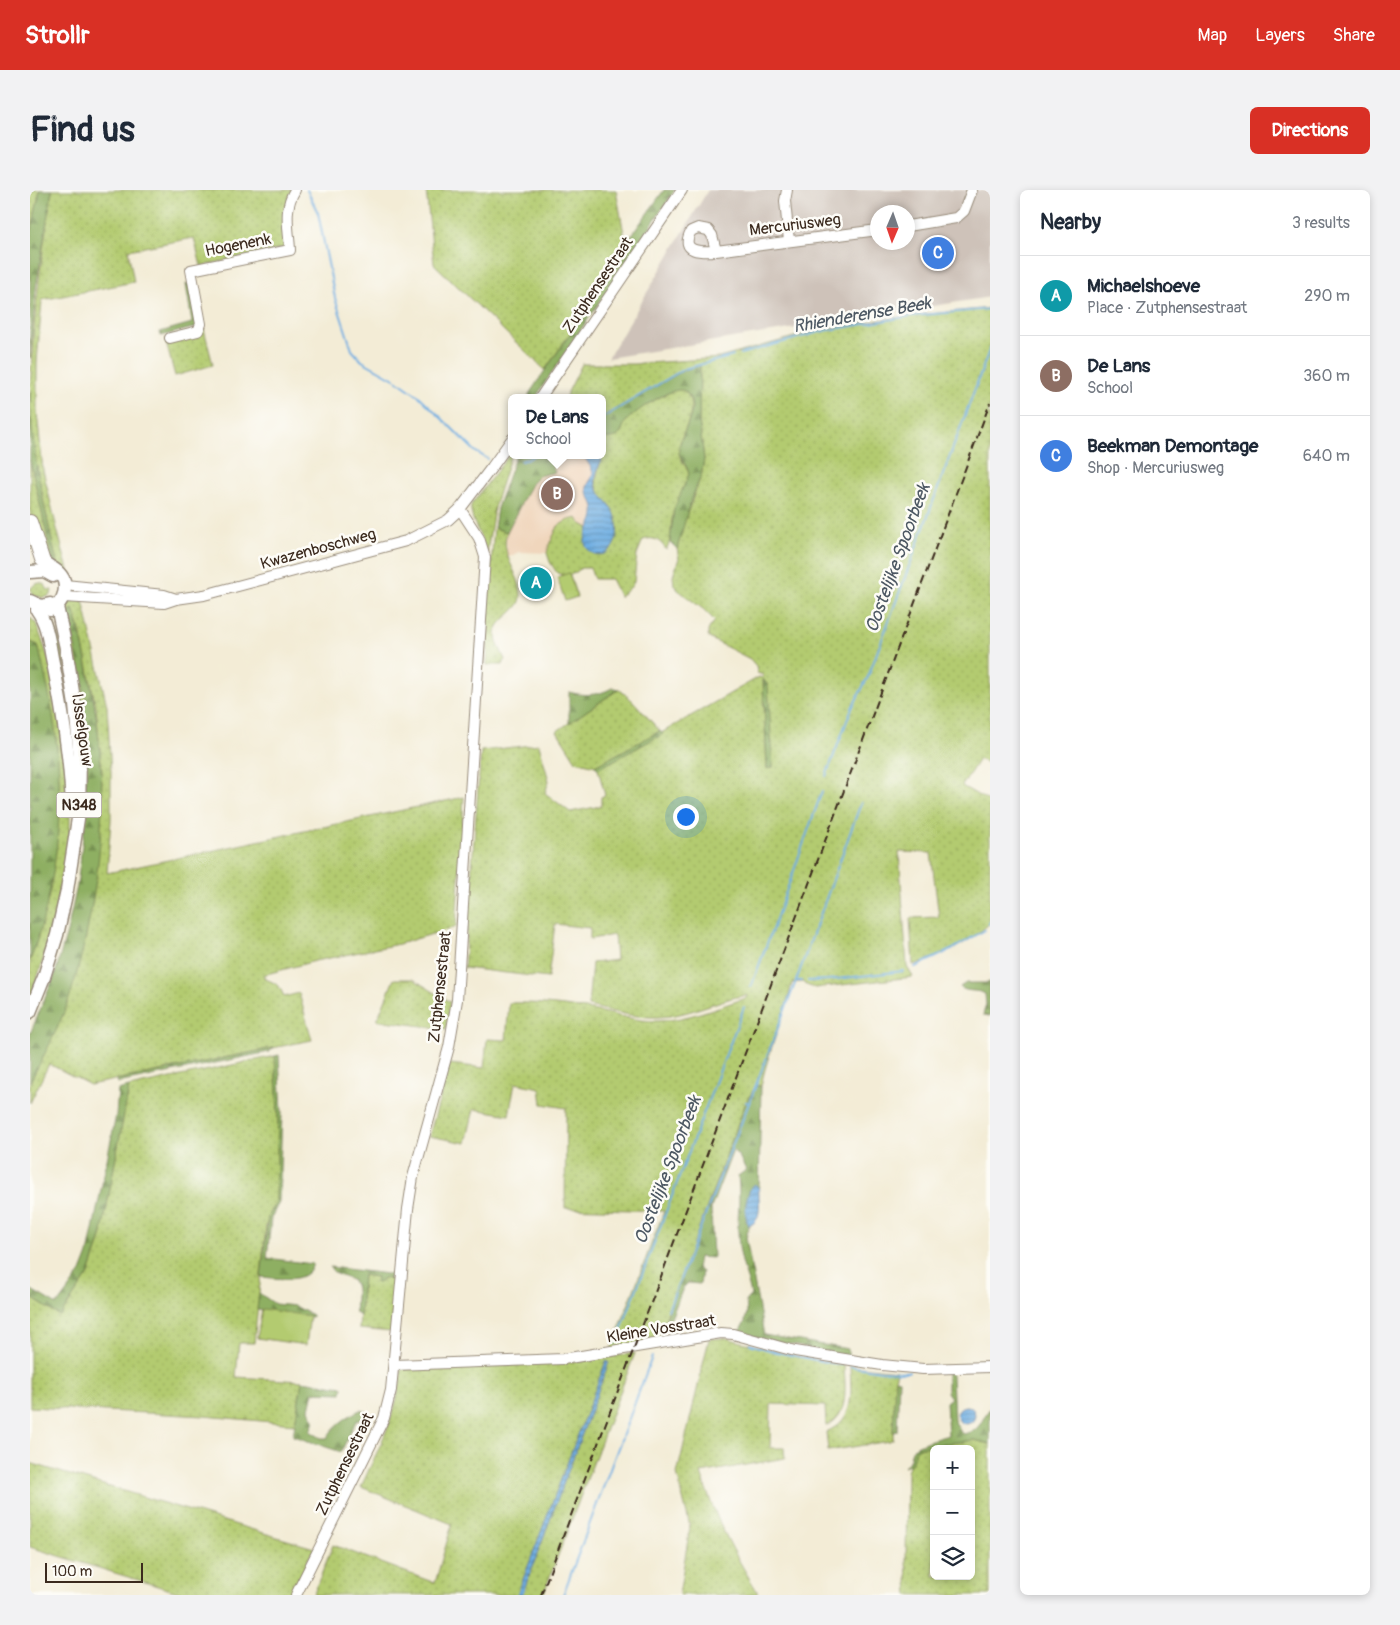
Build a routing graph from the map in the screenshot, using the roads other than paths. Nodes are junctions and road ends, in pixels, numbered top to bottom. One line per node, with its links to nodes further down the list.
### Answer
1 (295, 190): 9 (street, Hogenenk)
2 (682, 190): 10 (street, Zutphensestraat)
3 (787, 190): 7 (street)
4 (972, 190): 5 (street)
5 (915, 225)
6 (870, 231): 7 (street, Mercuriusweg)
7 (789, 241): 8 (street, Mercuriusweg)
8 (716, 251)
9 (170, 338)
10 (543, 394)
11 (508, 445): 12 (street)
12 (460, 509): 17 (street, Kwazenboschweg); 21 (street, Zutphensestraat)
13 (32, 528): 14 (highway)
14 (39, 567): 16 (main road)
15 (30, 578): 16 (main road)
16 (60, 594): 17 (street, Kwazenboschweg); 17 (street, Kwazenboschweg); 18 (main road); 19 (main road, IJsselgouw / N348)
17 (176, 599)
18 (33, 610): 19 (main road, IJsselgouw / N348)
19 (71, 871): 20 (main road, IJsselgouw / N348)
20 (30, 1012)
21 (394, 1365): 22 (street, Kleine Vosstraat); 23 (street, Zutphensestraat)
22 (990, 1367)
23 (296, 1595)

